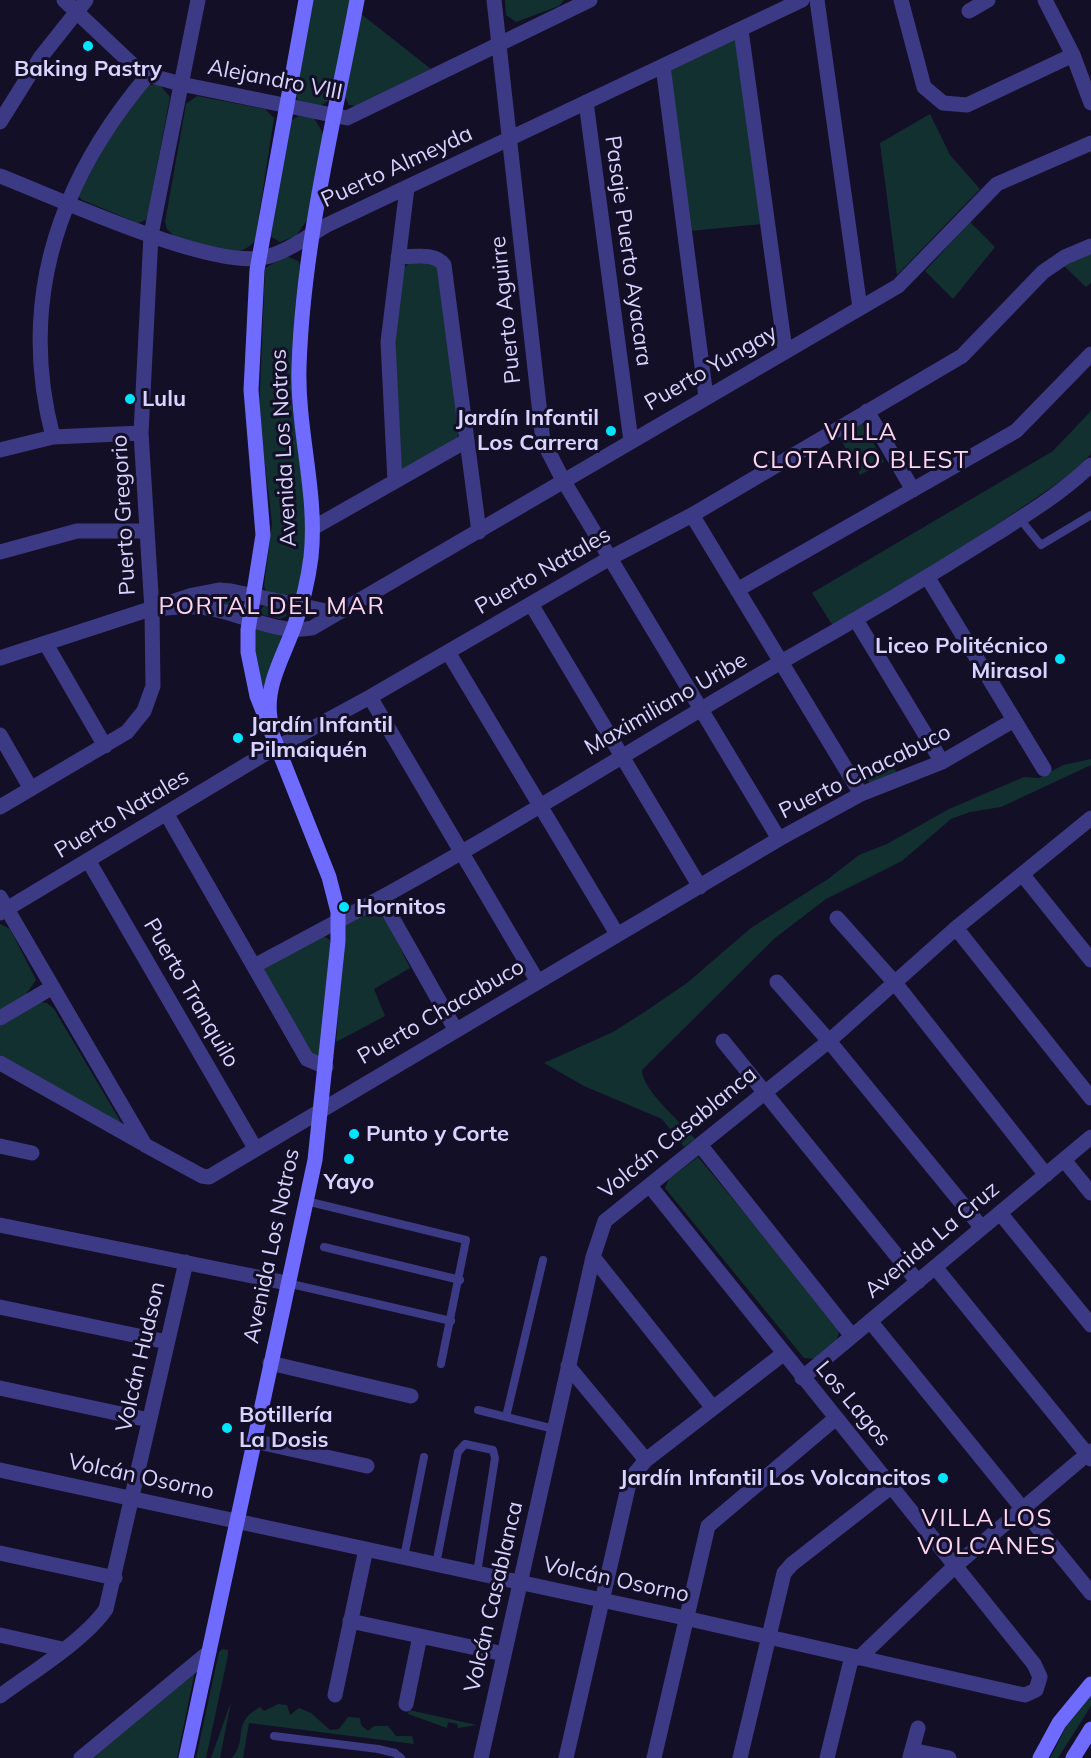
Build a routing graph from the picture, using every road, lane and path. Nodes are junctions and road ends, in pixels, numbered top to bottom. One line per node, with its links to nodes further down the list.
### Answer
1 (64, 0): 13 (street, Alejandro VIII)
2 (198, 0): 20 (street, Puerto Gregorio)
3 (306, 0): 23 (main road, Avenida Los Notros)
4 (357, 0): 24 (main road, Avenida Los Notros)
5 (494, 0): 16 (street, Puerto Aguirre)
6 (590, 0): 12 (street, Alejandro VIII)
7 (802, 0): 15 (street, Puerto Almeyda)
8 (817, 0): 36 (street)
9 (901, 0): 17 (street)
10 (988, 0): 14 (street)
11 (1045, 0): 17 (street)
12 (573, 4): 16 (street, Alejandro VIII)
13 (82, 6): 19 (street, Alejandro VIII); 25 (street)
14 (969, 11)
15 (741, 30): 18 (street, Puerto Almeyda); 37 (street)
16 (499, 43): 24 (street, Alejandro VIII); 26 (street, Puerto Aguirre)
17 (1073, 55): 22 (street)
18 (663, 66): 21 (street, Puerto Almeyda); 39 (street)
19 (148, 75): 20 (street, Alejandro VIII); 30 (street)
20 (181, 84): 23 (street, Alejandro VIII); 32 (street, Puerto Gregorio)
21 (586, 102): 26 (street, Puerto Almeyda); 44 (street, Pasaje Puerto Ayacara)
22 (1091, 103)
23 (285, 106): 24 (street, Alejandro VIII); 35 (main road, Avenida Los Notros)
24 (335, 118): 31 (main road, Avenida Los Notros)
25 (0, 122)
26 (509, 139): 29 (street, Puerto Almeyda); 47 (street, Puerto Aguirre)
27 (1091, 143): 36 (street, Puerto Yungay)
28 (0, 176): 30 (street, Puerto Almeyda)
29 (406, 188): 31 (street, Puerto Almeyda); 34 (street)
30 (67, 202): 32 (street, Puerto Almeyda); 42 (street)
31 (311, 234): 35 (street, Puerto Almeyda); 53 (main road, Avenida Los Notros)
32 (152, 235): 35 (street, Puerto Almeyda); 41 (street, Puerto Gregorio)
33 (1091, 246): 40 (street, Puerto Natales)
34 (399, 257): 43 (street); 48 (street)
35 (258, 258): 60 (main road, Avenida Los Notros)
36 (860, 308): 37 (street, Puerto Yungay)
37 (784, 351): 39 (street, Puerto Yungay)
38 (1091, 354): 49 (street)
39 (706, 397): 44 (street, Puerto Yungay)
40 (867, 411): 49 (street); 50 (street, Puerto Natales)
41 (141, 433): 42 (street); 54 (street, Puerto Gregorio)
42 (53, 437): 45 (street)
43 (466, 441): 48 (street); 55 (street)
44 (631, 441): 47 (street, Puerto Yungay)
45 (0, 450)
46 (1091, 465): 52 (street, Maximiliano Uribe)
47 (563, 480): 55 (street, Puerto Yungay); 57 (street, Puerto Aguirre)
48 (394, 481): 53 (street)
49 (913, 490): 59 (street)
50 (692, 515): 57 (street, Puerto Natales); 59 (street)
51 (1091, 515): 52 (lane)
52 (1020, 519): 58 (street, Maximiliano Uribe)
53 (313, 528): 62 (main road, Avenida Los Notros)
54 (147, 531): 56 (street); 63 (street, Puerto Gregorio)
55 (479, 532): 64 (street, Puerto Yungay)
56 (0, 552)
57 (610, 558): 61 (street, Puerto Natales); 73 (street, Puerto Aguirre)
58 (928, 578): 66 (street, Maximiliano Uribe); 74 (street)
59 (737, 590): 71 (street)
60 (254, 597): 62 (street); 63 (street); 65 (main road, Avenida Los Notros)
61 (531, 604): 69 (street, Puerto Natales); 78 (street)
62 (301, 608): 64 (street); 67 (main road, Avenida Los Notros)
63 (152, 610): 65 (street); 68 (street); 76 (street, Puerto Gregorio)
64 (336, 613): 67 (street, Puerto Yungay)
65 (250, 620): 67 (street); 77 (main road, Avenida Los Notros)
66 (856, 620): 71 (street, Maximiliano Uribe); 79 (street)
67 (293, 629): 77 (main road, Avenida Los Notros)
68 (46, 644): 70 (street); 76 (street)
69 (448, 651): 72 (street, Puerto Natales); 83 (street)
70 (0, 658)
71 (781, 663): 73 (street, Maximiliano Uribe); 82 (street)
72 (370, 697): 77 (street, Puerto Natales); 88 (street)
73 (700, 710): 78 (street, Maximiliano Uribe); 87 (street, Puerto Aguirre)
74 (1014, 720): 79 (street, Puerto Chacabuco); 80 (street)
75 (0, 735): 81 (street)
76 (105, 746): 81 (street, Puerto Gregorio)
77 (277, 747): 85 (street, Puerto Natales); 95 (main road, Avenida Los Notros)
78 (621, 756): 83 (street, Maximiliano Uribe); 91 (street)
79 (942, 762): 82 (street, Puerto Chacabuco)
80 (1044, 769)
81 (31, 789): 84 (street, Puerto Gregorio)
82 (861, 794): 87 (street, Puerto Chacabuco)
83 (540, 805): 88 (street, Maximiliano Uribe); 97 (street)
84 (0, 807)
85 (166, 813): 89 (street, Puerto Natales); 99 (street)
86 (1089, 823): 90 (street, Volcán Casablanca)
87 (779, 839): 91 (street, Puerto Chacabuco)
88 (462, 853): 92 (street, Maximiliano Uribe); 100 (street)
89 (88, 860): 93 (street, Puerto Natales); 117 (street, Puerto Tranquilo)
90 (1022, 874): 96 (street, Volcán Casablanca); 98 (street)
91 (700, 887): 97 (street, Puerto Chacabuco)
92 (381, 898): 95 (street, Maximiliano Uribe); 105 (street)
93 (2, 906): 103 (street)
94 (837, 918): 102 (street)
95 (338, 921): 99 (street, Maximiliano Uribe); 109 (main road, Avenida Los Notros)
96 (956, 928): 102 (street, Volcán Casablanca); 111 (street)
97 (617, 934): 100 (street, Puerto Chacabuco)
98 (1091, 960)
99 (254, 966): 109 (street)
100 (538, 982): 105 (street, Puerto Chacabuco)
101 (777, 982): 107 (street)
102 (895, 983): 107 (street, Volcán Casablanca); 120 (street)
103 (51, 988): 104 (street); 114 (street)
104 (0, 1018)
105 (455, 1029): 112 (street, Puerto Chacabuco)
106 (723, 1041): 110 (street)
107 (829, 1041): 110 (street, Volcán Casablanca); 126 (street)
108 (0, 1063): 114 (street)
109 (326, 1067): 112 (main road, Avenida Los Notros)
110 (765, 1093): 116 (street, Volcán Casablanca); 133 (street)
111 (1091, 1098)
112 (321, 1108): 117 (street, Puerto Chacabuco); 123 (main road, Avenida Los Notros)
113 (1091, 1137): 119 (street, Avenida La Cruz)
114 (145, 1145): 117 (street, Puerto Chacabuco)
115 (0, 1146): 118 (street)
116 (701, 1146): 121 (street, Volcán Casablanca); 139 (street)
117 (255, 1148)
118 (32, 1153)
119 (1064, 1160): 120 (street, Avenida La Cruz); 122 (street)
120 (1046, 1175): 124 (street, Avenida La Cruz)
121 (650, 1186): 128 (street, Volcán Casablanca); 141 (street, Los Lagos)
122 (1091, 1193)
123 (306, 1202): 132 (lane); 134 (main road, Avenida Los Notros)
124 (1000, 1213): 126 (street, Avenida La Cruz); 138 (street)
125 (0, 1225): 130 (street)
126 (982, 1228): 131 (street, Avenida La Cruz)
127 (324, 1248): 132 (lane)
128 (593, 1257): 144 (street, Volcán Casablanca); 148 (street)
129 (543, 1260): 150 (lane)
130 (186, 1262): 134 (street); 140 (street, Volcán Hudson)
131 (935, 1267): 133 (street, Avenida La Cruz); 155 (street)
132 (460, 1280): 136 (lane)
133 (918, 1282): 137 (street, Avenida La Cruz)
134 (287, 1283): 136 (lane); 142 (main road, Avenida Los Notros)
135 (0, 1307): 140 (street)
136 (451, 1321): 143 (lane)
137 (870, 1322): 139 (street, Avenida La Cruz); 162 (street)
138 (1091, 1325)
139 (852, 1336): 145 (street, Avenida La Cruz)
140 (167, 1342): 152 (street, Volcán Hudson)
141 (783, 1354): 145 (street, Los Lagos); 148 (street)
142 (270, 1363): 147 (street); 154 (main road, Avenida Los Notros)
143 (441, 1364)
144 (568, 1366): 153 (street, Volcán Casablanca); 157 (street)
145 (802, 1378): 151 (street, Los Lagos)
146 (0, 1388): 152 (street)
147 (411, 1396)
148 (713, 1408): 157 (street)
149 (478, 1410): 150 (lane)
150 (506, 1417): 153 (lane)
151 (836, 1418): 160 (street, Los Lagos); 174 (street)
152 (149, 1420): 161 (street, Volcán Hudson)
153 (554, 1429): 171 (street, Volcán Casablanca)
154 (254, 1441): 158 (street); 163 (main road, Avenida Los Notros)
155 (1090, 1455): 162 (street)
156 (424, 1457): 166 (lane)
157 (646, 1460): 173 (street)
158 (367, 1466)
159 (0, 1470): 161 (street, Volcán Osorno)
160 (892, 1486): 168 (street, Los Lagos); 178 (street)
161 (133, 1498): 163 (street, Volcán Osorno); 170 (street, Volcán Hudson)
162 (1023, 1509): 168 (street); 172 (street)
163 (236, 1521): 164 (street, Volcán Osorno); 180 (main road, Avenida Los Notros)
164 (366, 1549): 166 (street, Volcán Osorno); 175 (street)
165 (0, 1554): 170 (street)
166 (404, 1557): 167 (street, Volcán Osorno)
167 (436, 1564): 169 (street, Volcán Osorno); 169 (lane)
168 (955, 1566): 182 (street); 183 (street, Los Lagos)
169 (477, 1573): 171 (street, Volcán Osorno)
170 (115, 1578): 179 (street, Volcán Hudson)
171 (520, 1582): 173 (street, Volcán Osorno); 181 (street, Volcán Casablanca)
172 (1091, 1593)
173 (603, 1600): 174 (street, Volcán Osorno); 196 (street)
174 (685, 1618): 178 (street, Volcán Osorno); 197 (street)
175 (350, 1621): 177 (street); 185 (street)
176 (0, 1635): 179 (street)
177 (420, 1636): 181 (street); 187 (street)
178 (768, 1637): 182 (street, Volcán Osorno); 198 (street)
179 (62, 1649): 186 (street, Volcán Hudson)
180 (208, 1652): 192 (street); 193 (main road, Avenida Los Notros)
181 (504, 1654): 195 (street, Volcán Casablanca)
182 (856, 1657): 183 (street, Volcán Osorno); 199 (street)
183 (1040, 1681)
184 (1091, 1684): 201 (main road)
185 (334, 1695)
186 (0, 1696)
187 (406, 1704)
188 (918, 1728): 191 (street)
189 (1091, 1729): 202 (main road)
190 (274, 1736): 194 (lane)
191 (911, 1754): 200 (street)
192 (81, 1758)
193 (186, 1758)
194 (401, 1758)
195 (481, 1758)
196 (566, 1758)
197 (654, 1758)
198 (740, 1758)
199 (828, 1758)
200 (949, 1758)
201 (1040, 1758)
202 (1073, 1758)

